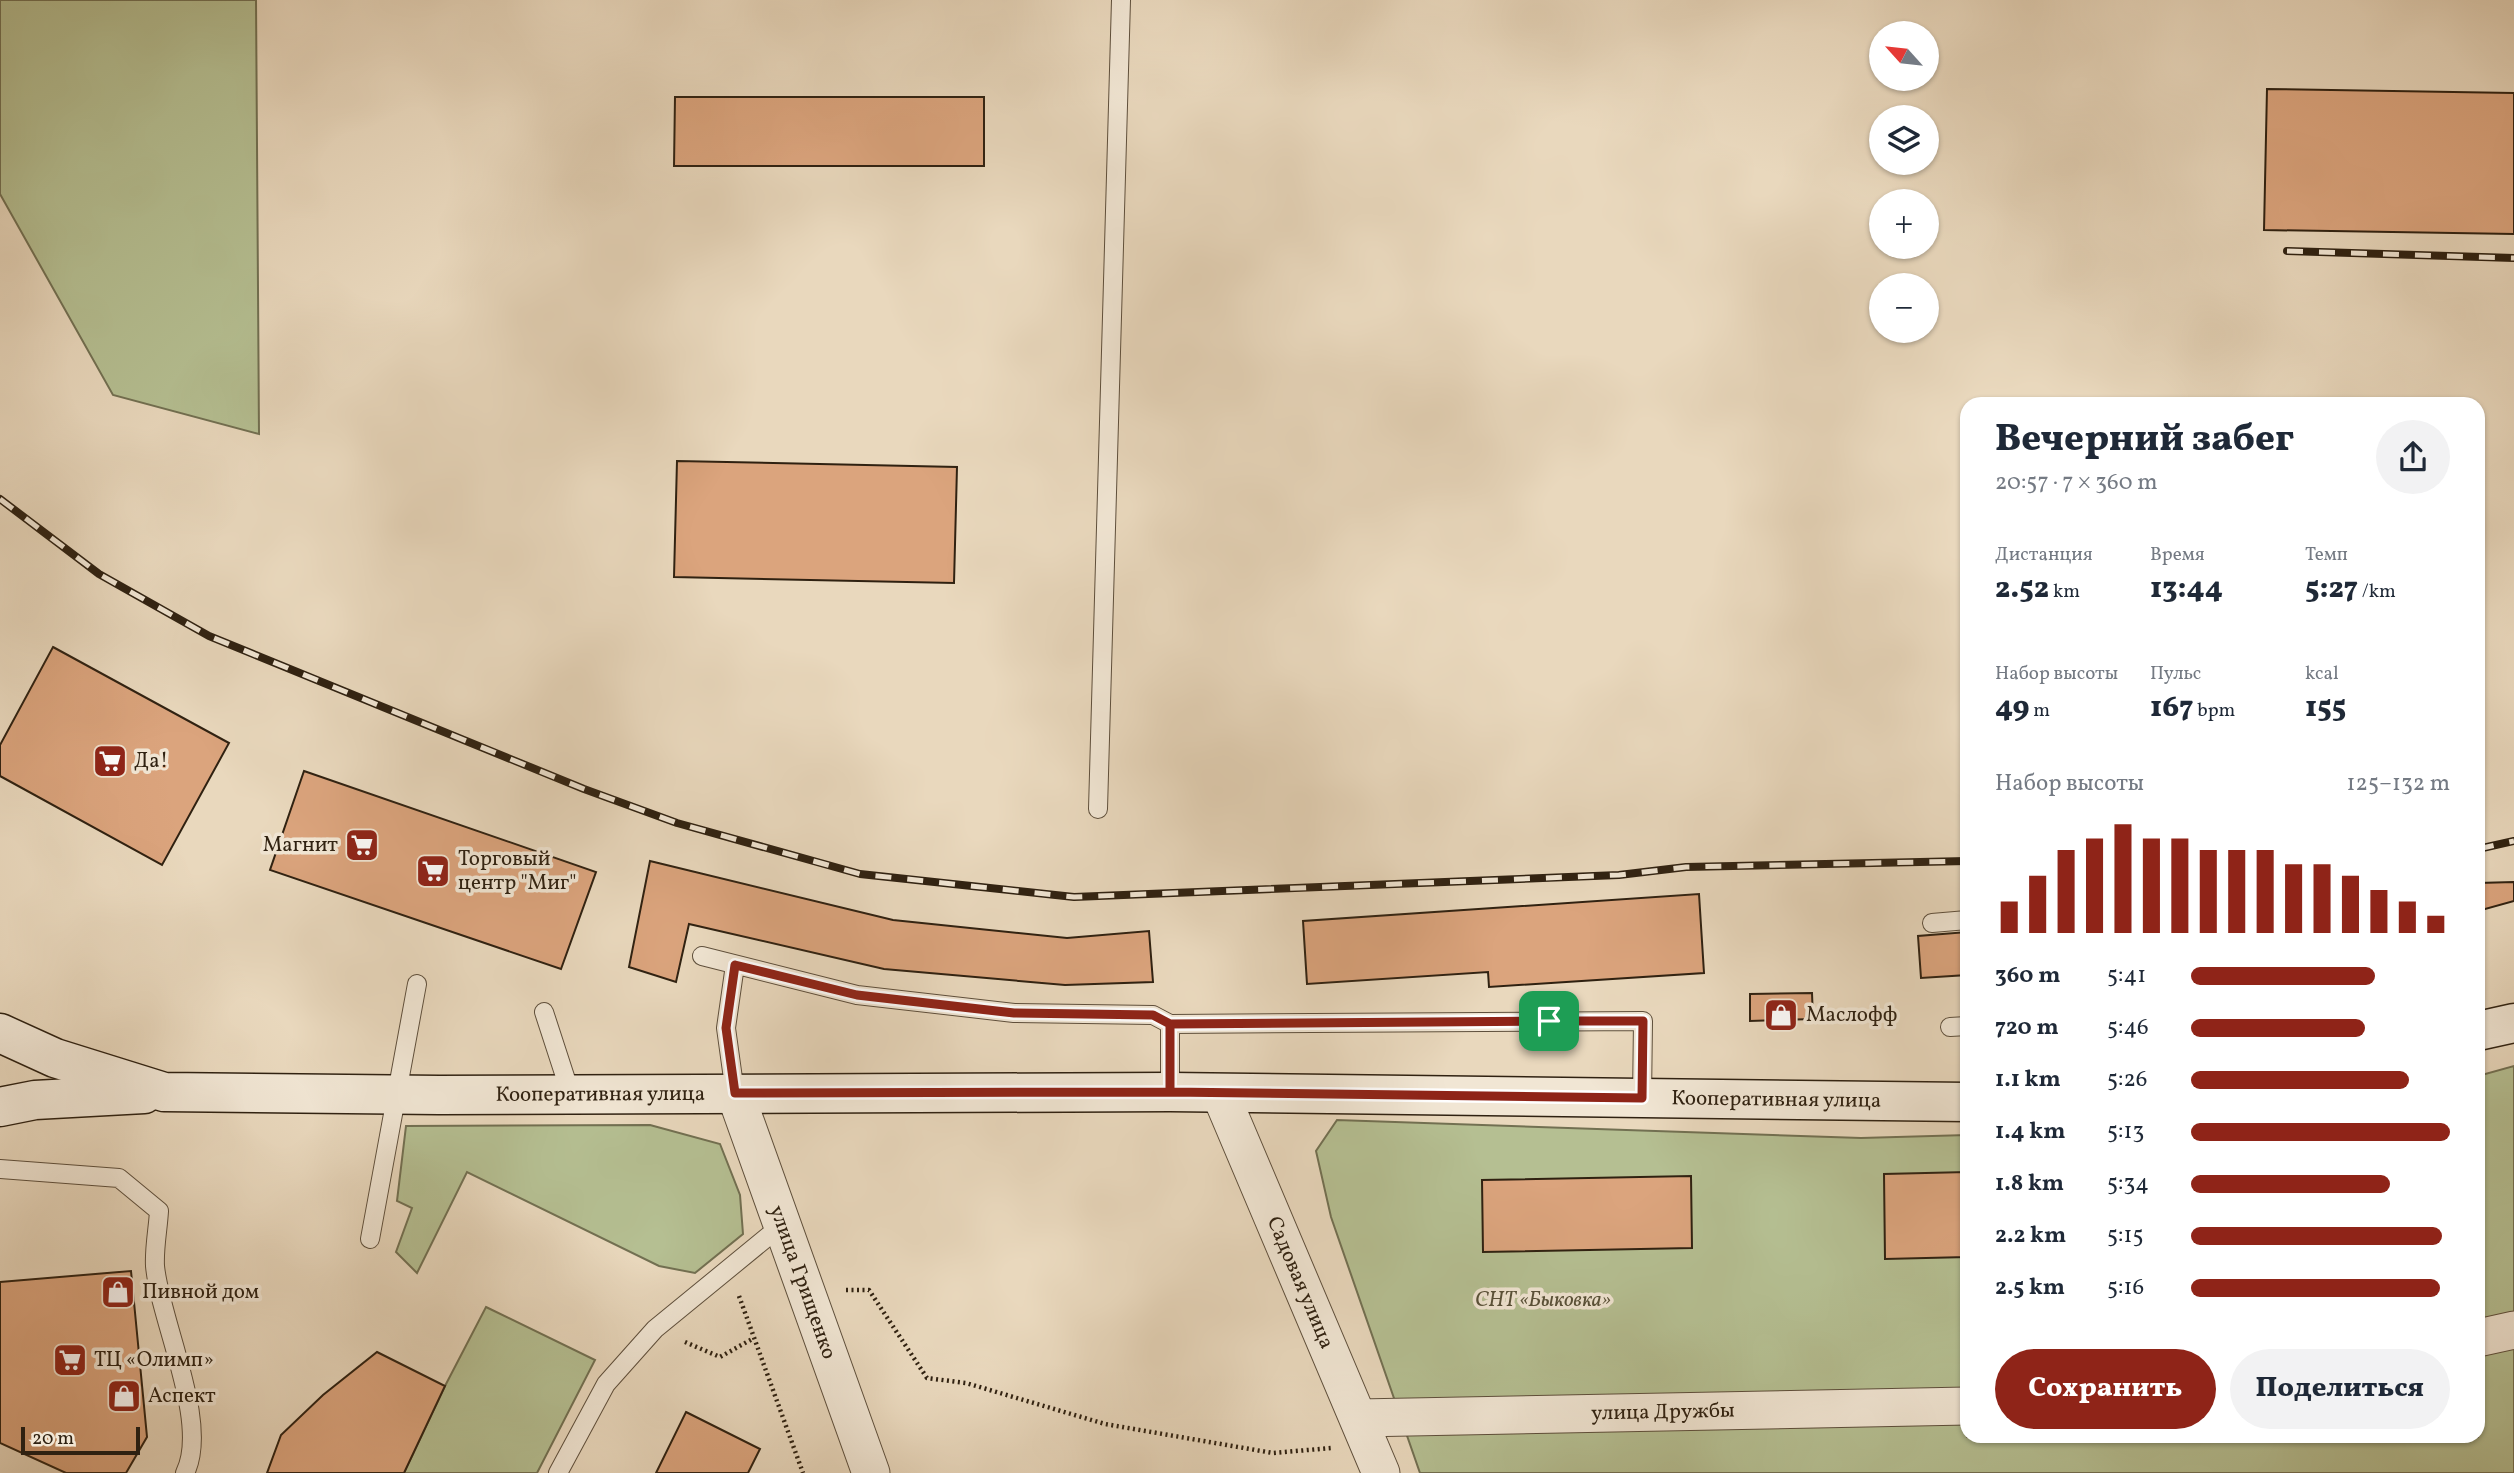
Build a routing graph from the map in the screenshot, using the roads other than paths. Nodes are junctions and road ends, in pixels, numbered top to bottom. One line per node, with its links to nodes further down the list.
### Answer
1 (1121, 0): 2 (lane)
2 (1098, 809)
3 (1960, 921): 4 (lane)
4 (1932, 923)
5 (702, 956): 6 (lane)
6 (735, 965): 10 (lane); 16 (lane)
7 (417, 984): 15 (lane)
8 (544, 1012): 18 (lane)
9 (2514, 1023): 11 (main road)
10 (1170, 1024): 14 (lane); 19 (lane)
11 (2485, 1029)
12 (0, 1033): 13 (main road, Кооперативная улица)
13 (164, 1092): 15 (main road, Кооперативная улица); 21 (main road)
14 (1170, 1092): 16 (main road, Кооперативная улица); 17 (main road, Кооперативная улица)
15 (397, 1093): 18 (main road, Кооперативная улица); 24 (lane)
16 (735, 1093): 18 (main road, Кооперативная улица); 23 (street, улица Грищенко)
17 (1220, 1093): 19 (main road, Кооперативная улица); 28 (street, Садовая улица)
18 (571, 1095)
19 (1642, 1098): 20 (main road, Кооперативная улица)
20 (1960, 1102)
21 (0, 1107)
22 (0, 1169): 29 (lane)
23 (782, 1224): 30 (lane); 31 (street, улица Грищенко)
24 (370, 1239)
25 (2514, 1330): 26 (street)
26 (2485, 1336)
27 (1960, 1406): 28 (street, улица Дружбы)
28 (1370, 1445)
29 (185, 1473)
30 (558, 1473)
31 (872, 1473)

